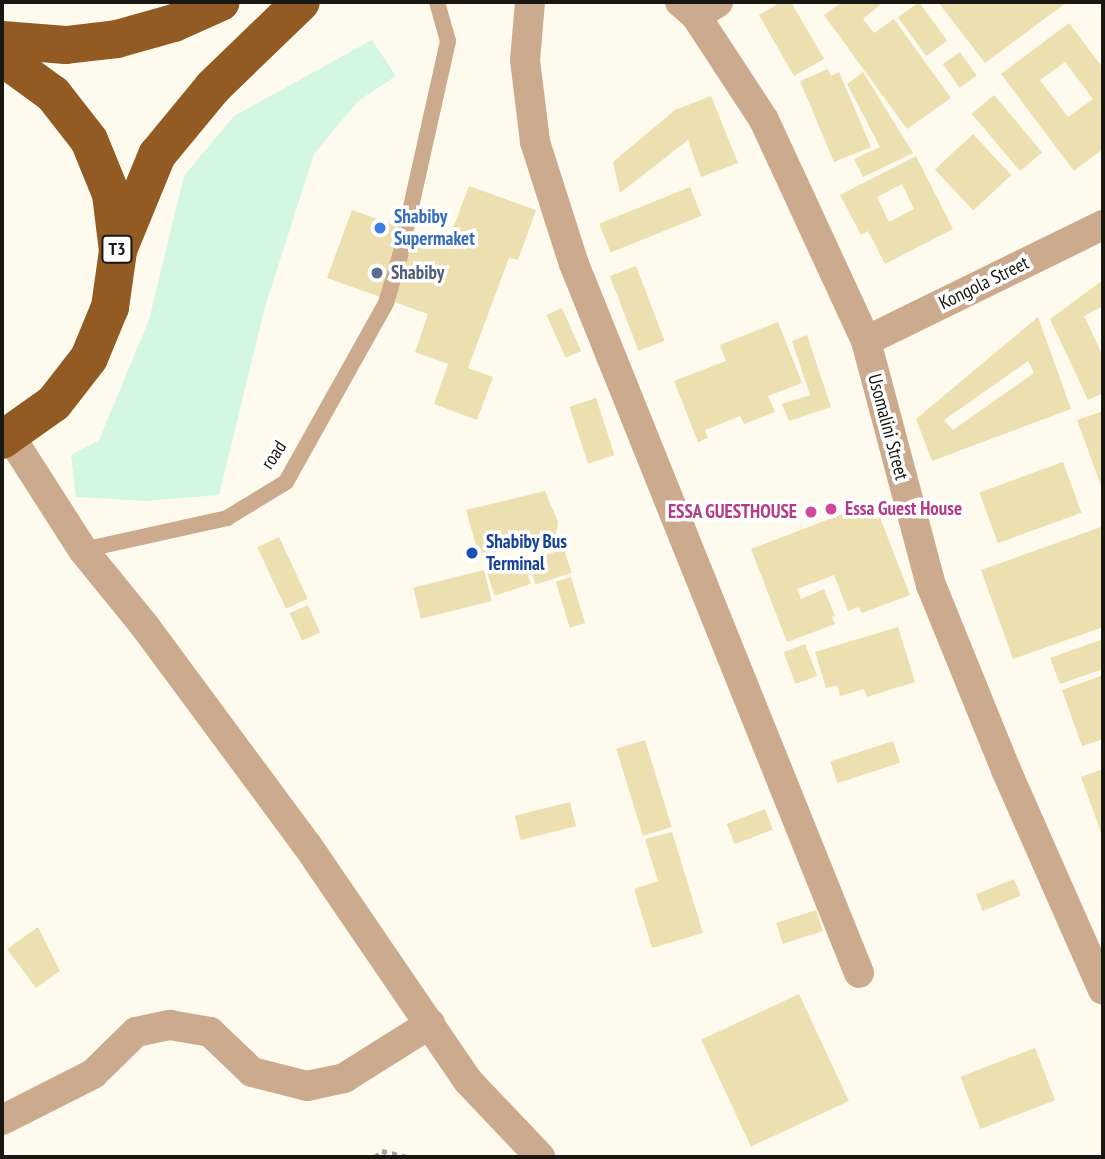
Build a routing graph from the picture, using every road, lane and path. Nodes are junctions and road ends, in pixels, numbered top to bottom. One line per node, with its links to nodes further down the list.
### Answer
1 (221, 2): 6 (highway)
2 (301, 2): 9 (highway, T3)
3 (437, 2): 12 (lane, road)
4 (530, 2): 13 (street)
5 (698, 6): 10 (street, Usomalini Street)
6 (2, 40)
7 (2, 57): 9 (highway, T3)
8 (1103, 225): 10 (street, Kongola Street)
9 (118, 251): 11 (highway, T3)
10 (866, 341): 14 (street, Usomalini Street)
11 (6, 438): 12 (street)
12 (83, 550): 15 (street)
13 (859, 973)
14 (1103, 990)
15 (429, 1024): 16 (street); 19 (street)
16 (2, 1119)
17 (375, 1157): 18 (path)
18 (407, 1157)
19 (540, 1157)

